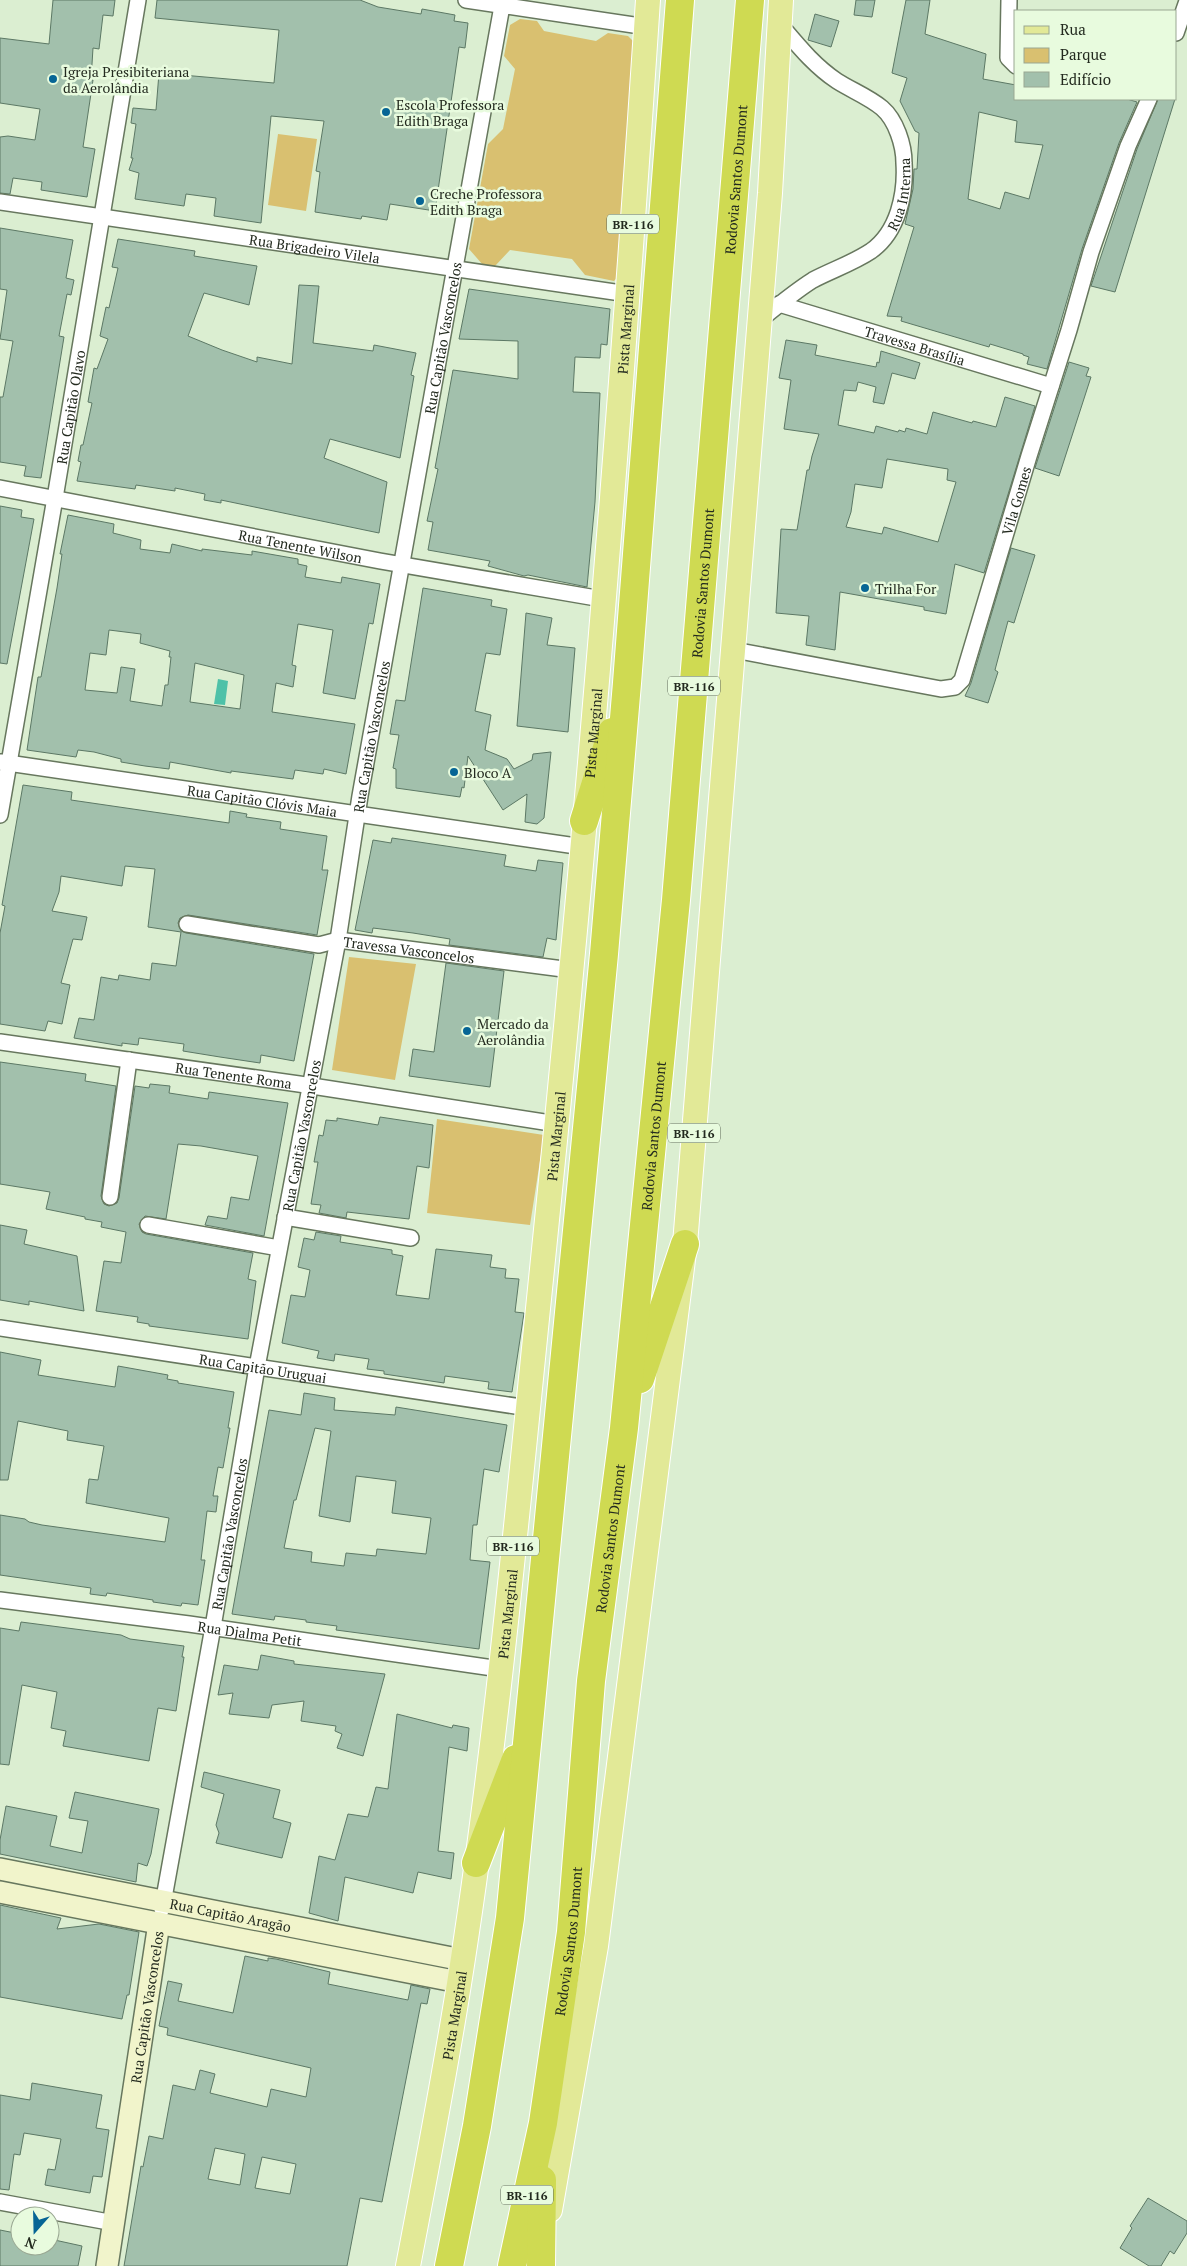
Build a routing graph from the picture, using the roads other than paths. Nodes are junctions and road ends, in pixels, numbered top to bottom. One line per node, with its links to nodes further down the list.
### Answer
1 (138, 0): 15 (street, Rua Capitão Olavo)
2 (466, 0): 8 (street)
3 (648, 0): 10 (main road, Pista Marginal / BR-116)
4 (680, 0): 26 (highway, BR-116)
5 (750, 0): 48 (highway, Rodovia Santos Dumont / BR-116)
6 (1010, 0): 12 (street)
7 (1187, 1): 11 (street)
8 (502, 6): 10 (street); 16 (street, Rua Capitão Vasconcelos)
9 (779, 11): 18 (street, Rua Interna); 19 (main road, BR-116)
10 (647, 27): 17 (main road, Pista Marginal / BR-116)
11 (1177, 30)
12 (1014, 64)
13 (1148, 100): 20 (street, Vila Gomes)
14 (0, 202): 15 (street, Rua Brigadeiro Vilela)
15 (103, 217): 16 (street, Rua Brigadeiro Vilela); 22 (street, Rua Capitão Olavo)
16 (456, 270): 17 (street, Rua Brigadeiro Vilela); 23 (street, Rua Capitão Vasconcelos)
17 (628, 294): 24 (main road, Pista Marginal / BR-116)
18 (779, 304): 19 (street, Rua Interna); 20 (street, Travessa Brasília)
19 (759, 321): 25 (main road, BR-116)
20 (1051, 386): 25 (street, Vila Gomes)
21 (0, 488): 22 (street, Rua Tenente Wilson)
22 (55, 498): 23 (street, Rua Tenente Wilson); 27 (street, Rua Capitão Olavo)
23 (402, 564): 24 (street, Rua Tenente Wilson); 28 (street, Rua Capitão Vasconcelos)
24 (602, 599): 30 (main road, Pista Marginal / BR-116)
25 (734, 650): 43 (main road, BR-116)
26 (627, 683): 30 (highway); 52 (highway, BR-116)
27 (4, 762): 28 (street, Rua Capitão Clóvis Maia); 29 (street, Rua Capitão Olavo)
28 (356, 813): 31 (street, Rua Capitão Clóvis Maia); 33 (street, Rua Capitão Vasconcelos)
29 (0, 814)
30 (584, 821): 31 (main road, Pista Marginal / BR-116)
31 (583, 848): 34 (main road, Pista Marginal / BR-116)
32 (187, 924): 33 (street, Travessa Vasconcelos)
33 (338, 940): 34 (street, Travessa Vasconcelos); 37 (street, Rua Capitão Vasconcelos)
34 (571, 970): 38 (main road, Pista Marginal / BR-116)
35 (0, 1042): 36 (street, Rua Tenente Roma)
36 (129, 1060): 37 (street, Rua Tenente Roma); 39 (street)
37 (310, 1086): 38 (street, Rua Tenente Roma); 40 (street, Rua Capitão Vasconcelos)
38 (557, 1124): 47 (main road, Pista Marginal / BR-116)
39 (110, 1197)
40 (285, 1216): 42 (street); 44 (street, Rua Capitão Vasconcelos)
41 (148, 1225): 44 (street)
42 (411, 1238)
43 (685, 1244): 48 (highway); 62 (main road, BR-116)
44 (280, 1248): 46 (street, Rua Capitão Vasconcelos)
45 (0, 1328): 46 (street, Rua Capitão Uruguai)
46 (257, 1367): 47 (street, Rua Capitão Uruguai); 50 (street, Rua Capitão Vasconcelos)
47 (528, 1408): 51 (main road, Pista Marginal / BR-116)
48 (624, 1428): 59 (highway, Rodovia Santos Dumont / BR-116)
49 (0, 1600): 50 (street, Rua Djalma Petit)
50 (213, 1627): 51 (street, Rua Djalma Petit); 56 (street, Rua Capitão Vasconcelos)
51 (500, 1669): 53 (main road, Pista Marginal / BR-116)
52 (528, 1727): 53 (highway); 65 (highway, BR-116)
53 (476, 1863): 58 (main road, Pista Marginal / BR-116)
54 (0, 1869): 56 (main road, Rua Capitão Aragão)
55 (0, 1892): 57 (main road, Rua Capitão Aragão)
56 (163, 1900): 57 (street, Rua Capitão Vasconcelos); 58 (main road, Rua Capitão Aragão)
57 (159, 1923): 58 (main road, Rua Capitão Aragão); 61 (main road, Rua Capitão Vasconcelos)
58 (461, 1971): 64 (main road, Pista Marginal / BR-116)
59 (543, 2123): 62 (highway); 66 (highway, Rodovia Santos Dumont / BR-116)
60 (0, 2202): 61 (street)
61 (114, 2223): 63 (main road, Rua Capitão Vasconcelos)
62 (541, 2262)
63 (107, 2266)
64 (408, 2266)
65 (449, 2266)
66 (512, 2266)

